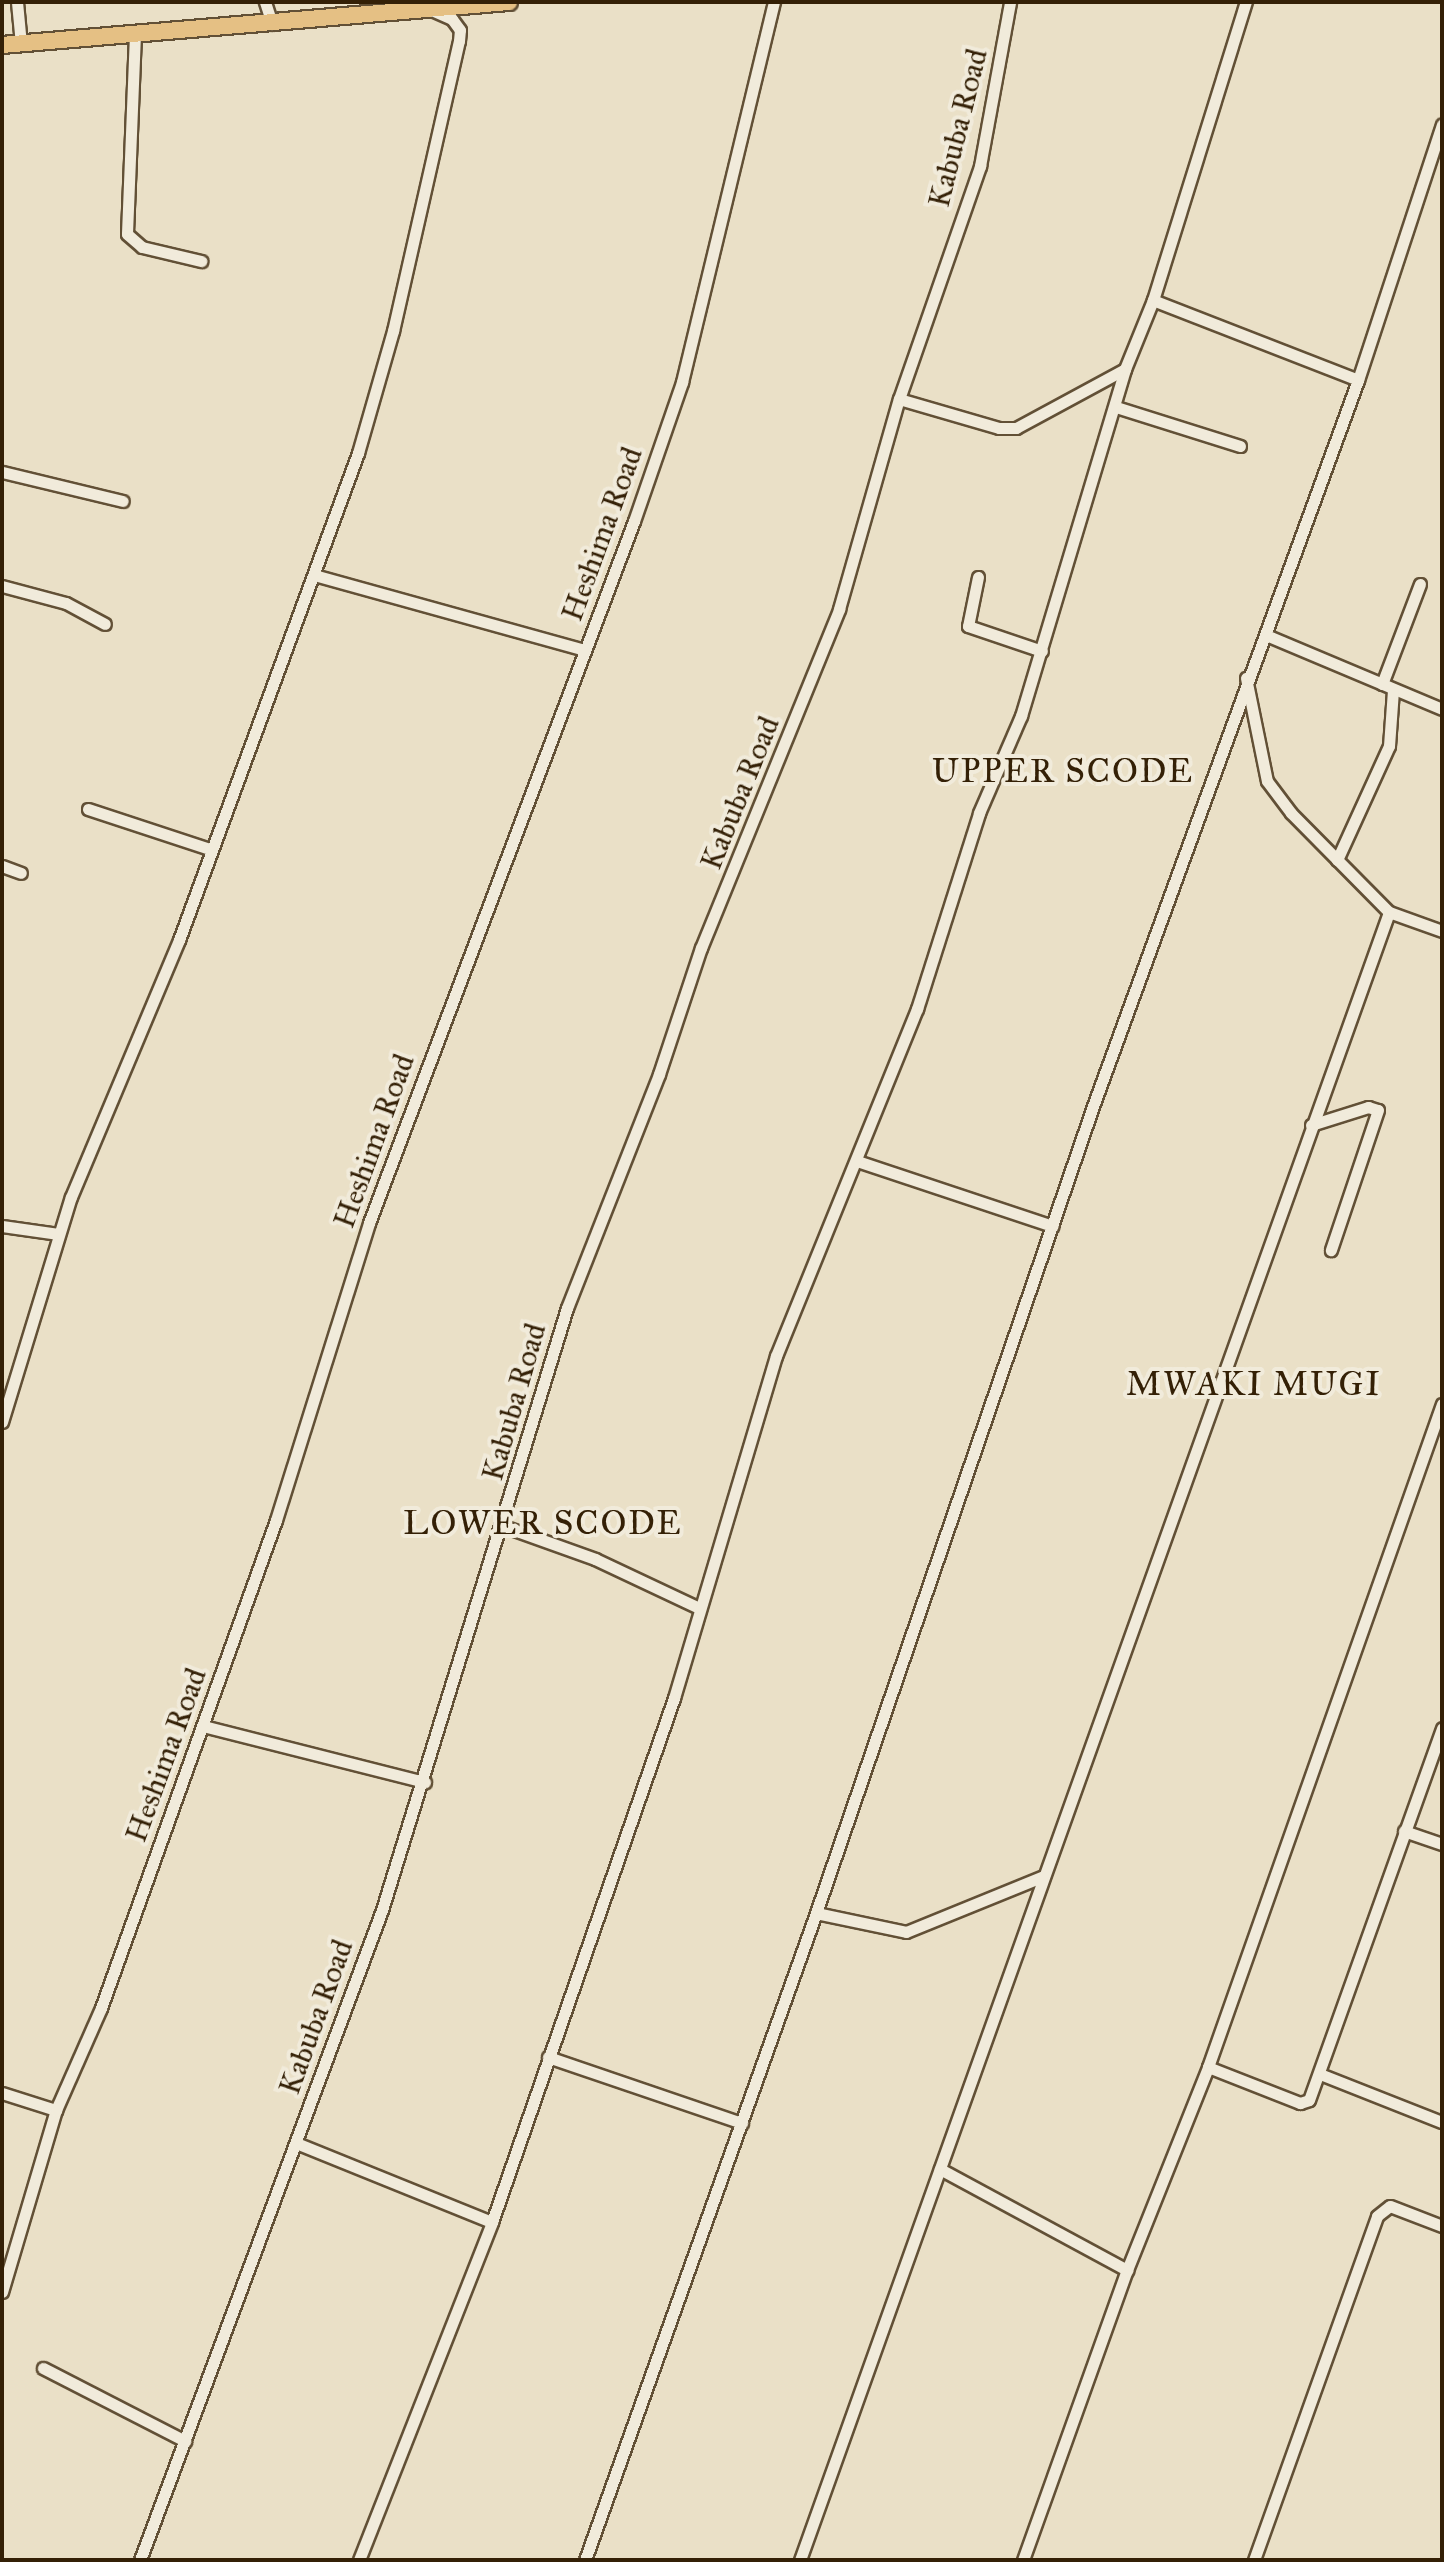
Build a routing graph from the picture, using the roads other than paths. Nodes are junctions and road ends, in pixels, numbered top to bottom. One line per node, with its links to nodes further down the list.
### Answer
1 (17, 2): 11 (street)
2 (265, 2): 9 (street)
3 (509, 2): 8 (highway)
4 (774, 2): 30 (street, Heshima Road)
5 (1010, 2): 19 (street, Kabuba Road)
6 (1246, 2): 16 (street)
7 (377, 9): 8 (highway); 9 (highway)
8 (434, 11): 24 (street)
9 (272, 24): 10 (highway)
10 (135, 34): 11 (highway); 15 (street)
11 (21, 44): 12 (highway)
12 (2, 45)
13 (1442, 124): 14 (street)
14 (1438, 151): 18 (street)
15 (201, 261)
16 (1153, 300): 17 (street); 18 (street)
17 (1125, 369): 19 (street); 20 (street)
18 (1358, 380): 29 (street)
19 (899, 399): 51 (street, Kabuba Road)
20 (1116, 407): 21 (street); 31 (street)
21 (1240, 446)
22 (2, 472): 23 (street)
23 (123, 501)
24 (314, 575): 30 (street); 36 (street)
25 (978, 577): 31 (street)
26 (1420, 584): 33 (street)
27 (2, 586): 28 (street)
28 (105, 624)
29 (1266, 635): 32 (street); 33 (street)
30 (585, 650): 53 (street, Heshima Road)
31 (1042, 651): 44 (street)
32 (1246, 677): 37 (street); 46 (street)
33 (1388, 687): 34 (street); 37 (street)
34 (1442, 709)
35 (88, 809): 36 (street)
36 (210, 849): 47 (street)
37 (1337, 860): 40 (street)
38 (2, 866): 39 (street)
39 (21, 873)
40 (1389, 912): 42 (street); 43 (street)
41 (1442, 916): 42 (street)
42 (1439, 930)
43 (1311, 1125): 48 (street); 58 (street)
44 (857, 1161): 46 (street); 52 (street)
45 (2, 1226): 47 (street)
46 (1052, 1226): 59 (street)
47 (58, 1234): 50 (street)
48 (1331, 1250)
49 (1442, 1404): 61 (street)
50 (2, 1422)
51 (503, 1526): 52 (street); 55 (street, Kabuba Road)
52 (699, 1608): 60 (street)
53 (203, 1726): 55 (street); 64 (street, Heshima Road)
54 (1442, 1728): 56 (street)
55 (425, 1782): 67 (street, Kabuba Road)
56 (1404, 1831): 57 (street); 62 (street)
57 (1442, 1844)
58 (1044, 1876): 59 (street); 68 (street)
59 (816, 1913): 66 (street)
60 (548, 2057): 66 (street); 69 (street)
61 (1208, 2067): 62 (street); 71 (street)
62 (1320, 2074): 65 (street)
63 (2, 2093): 64 (street)
64 (56, 2110): 72 (street, Heshima Road)
65 (1442, 2122)
66 (742, 2123): 77 (street)
67 (296, 2143): 69 (street); 74 (street, Kabuba Road)
68 (940, 2169): 71 (street); 78 (street)
69 (492, 2222): 76 (street)
70 (1442, 2226): 80 (street)
71 (1127, 2270): 79 (street)
72 (2, 2292)
73 (43, 2368): 74 (street)
74 (185, 2441): 75 (street, Kabuba Road)
75 (140, 2560)
76 (359, 2560)
77 (585, 2560)
78 (800, 2560)
79 (1023, 2560)
80 (1254, 2560)

